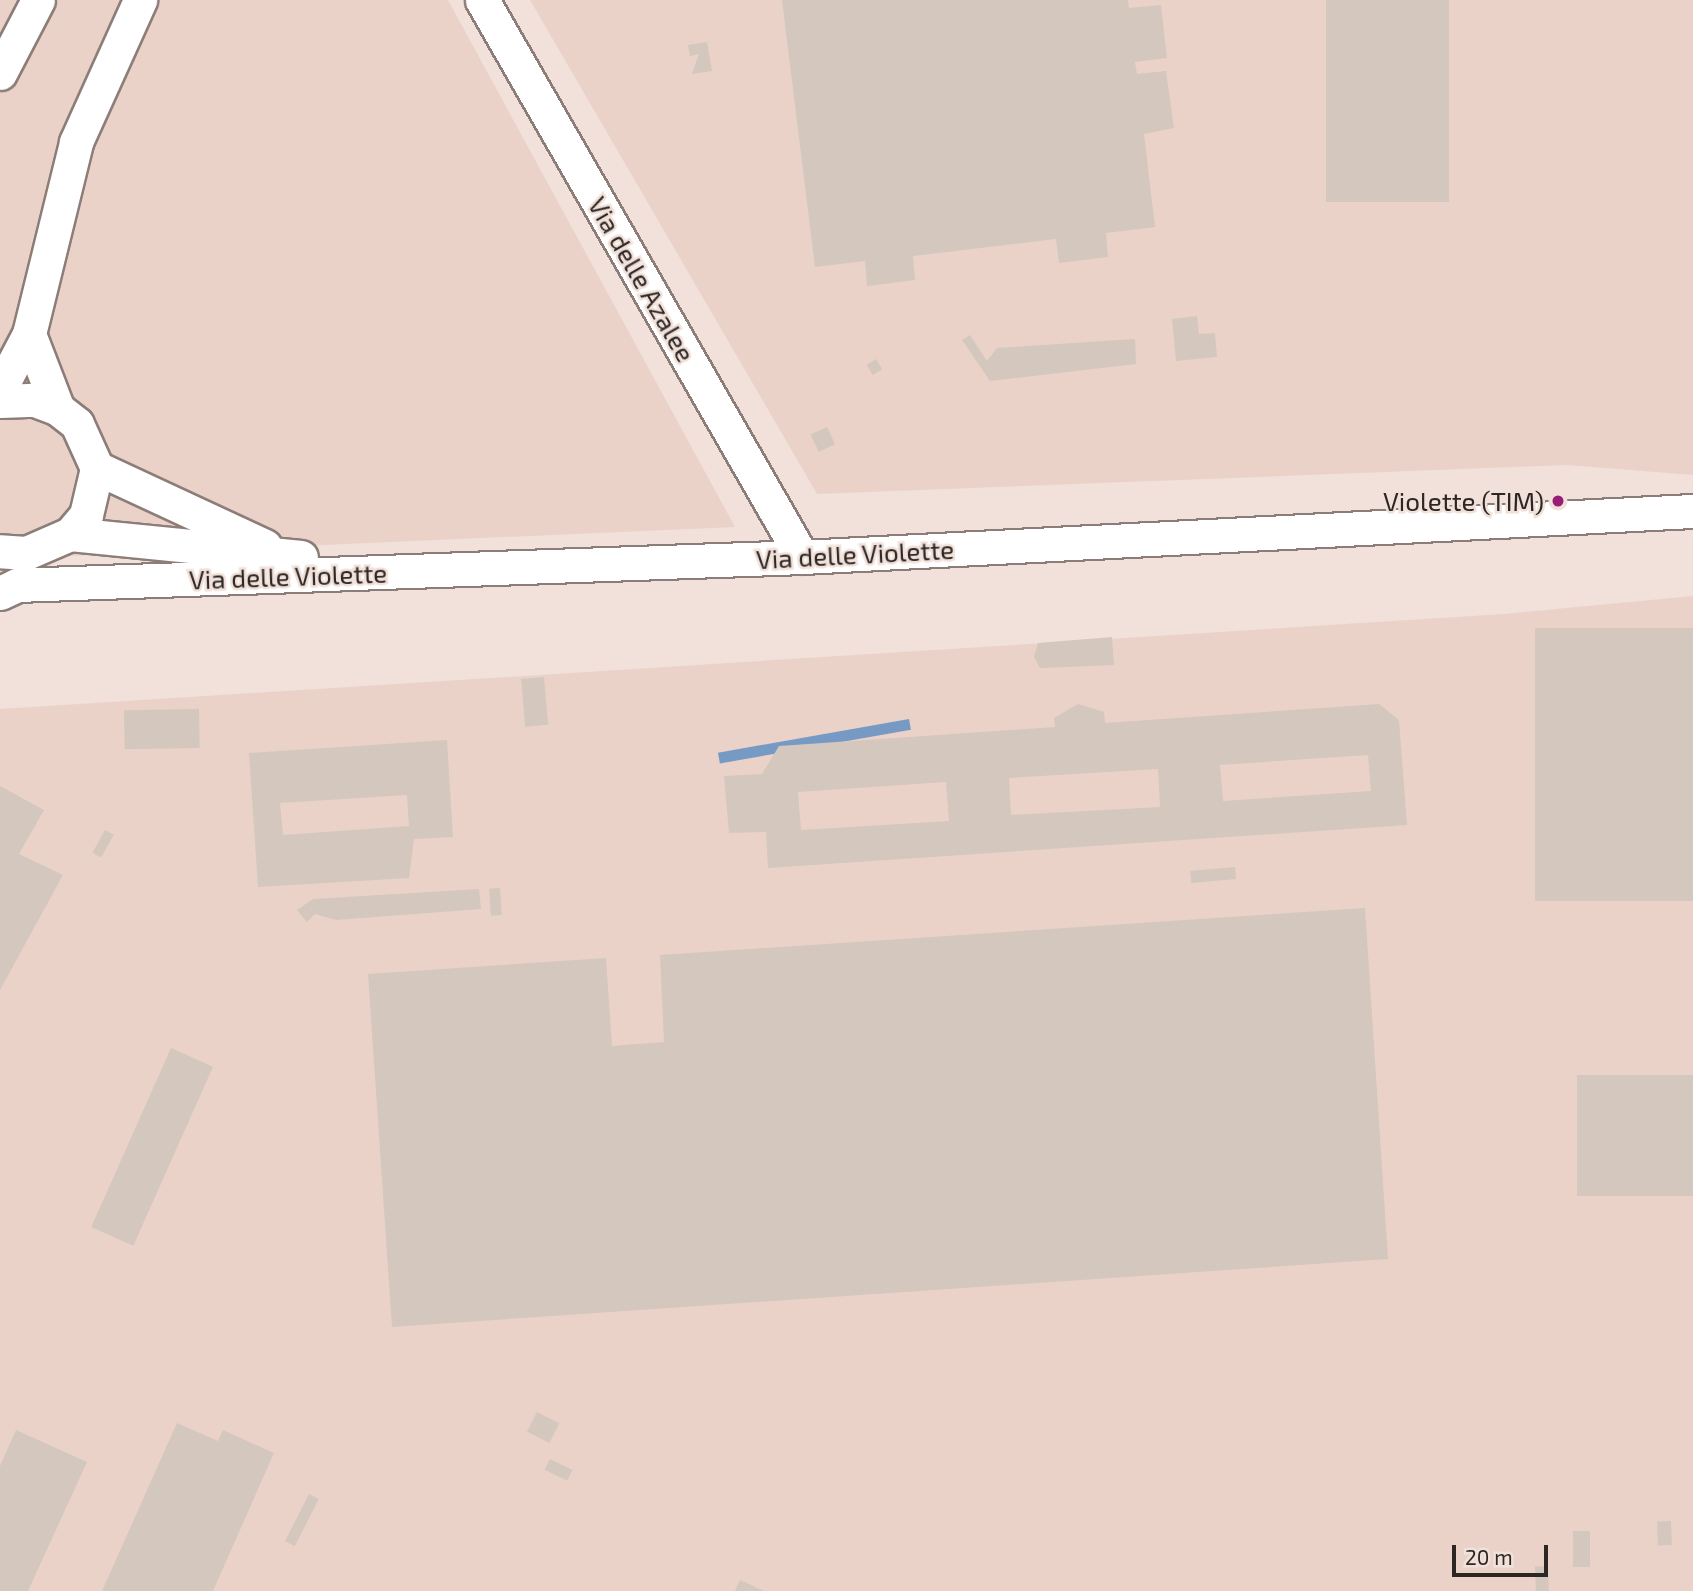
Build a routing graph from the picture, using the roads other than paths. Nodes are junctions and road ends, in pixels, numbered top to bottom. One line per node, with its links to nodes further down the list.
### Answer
1 (38, 0): 4 (street)
2 (140, 0): 5 (street)
3 (482, 0): 14 (street, Via delle Azalee)
4 (0, 73)
5 (29, 334): 6 (street); 8 (street)
6 (0, 389)
7 (0, 401): 8 (street)
8 (58, 409): 9 (street)
9 (97, 468): 11 (street); 13 (street)
10 (1693, 512): 14 (street, Via delle Violette)
11 (70, 534): 12 (street); 13 (street)
12 (0, 551)
13 (289, 557): 15 (street)
14 (802, 557): 15 (street, Via delle Violette)
15 (528, 567): 16 (street, Via delle Violette)
16 (8, 589)

